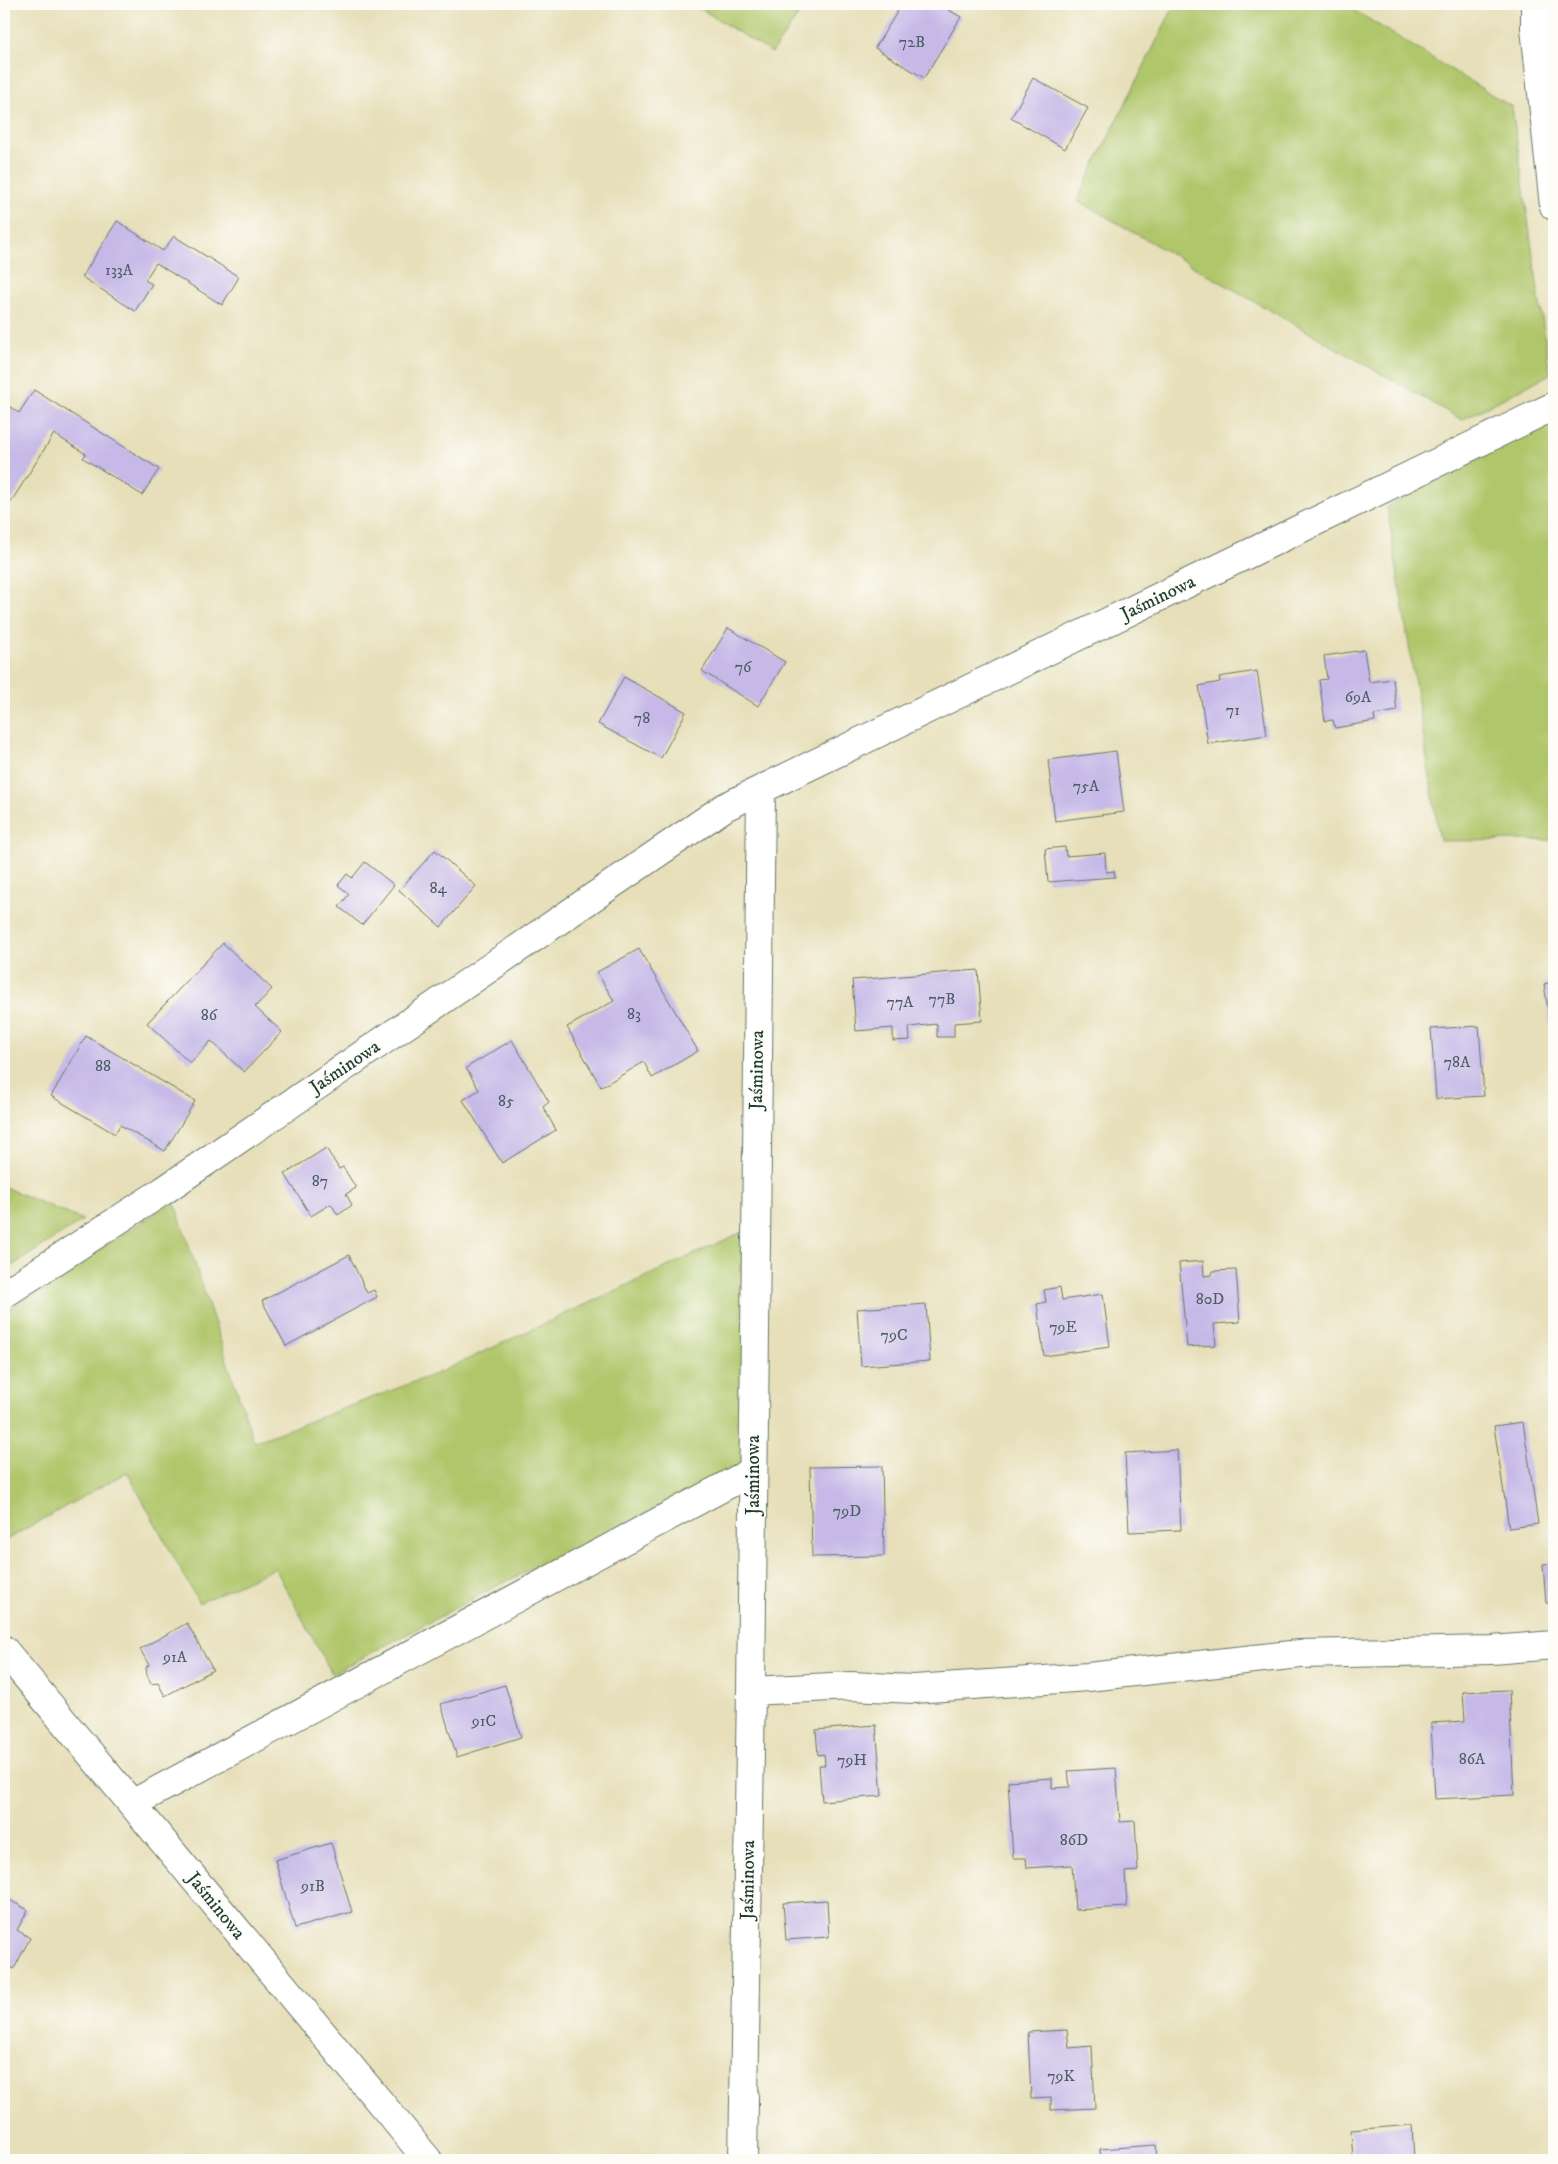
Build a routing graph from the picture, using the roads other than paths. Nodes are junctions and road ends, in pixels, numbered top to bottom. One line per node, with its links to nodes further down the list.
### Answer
1 (1535, 4): 2 (street)
2 (1554, 206)
3 (1554, 406): 4 (street, Jaśminowa)
4 (761, 790): 5 (street, Jaśminowa); 6 (street, Jaśminowa)
5 (4, 1294)
6 (753, 1470): 9 (street, Jaśminowa); 10 (street)
7 (1554, 1645): 9 (street)
8 (4, 1650): 10 (street, Jaśminowa)
9 (751, 1691): 12 (street, Jaśminowa)
10 (132, 1804): 11 (street, Jaśminowa)
11 (428, 2160)
12 (743, 2160)

